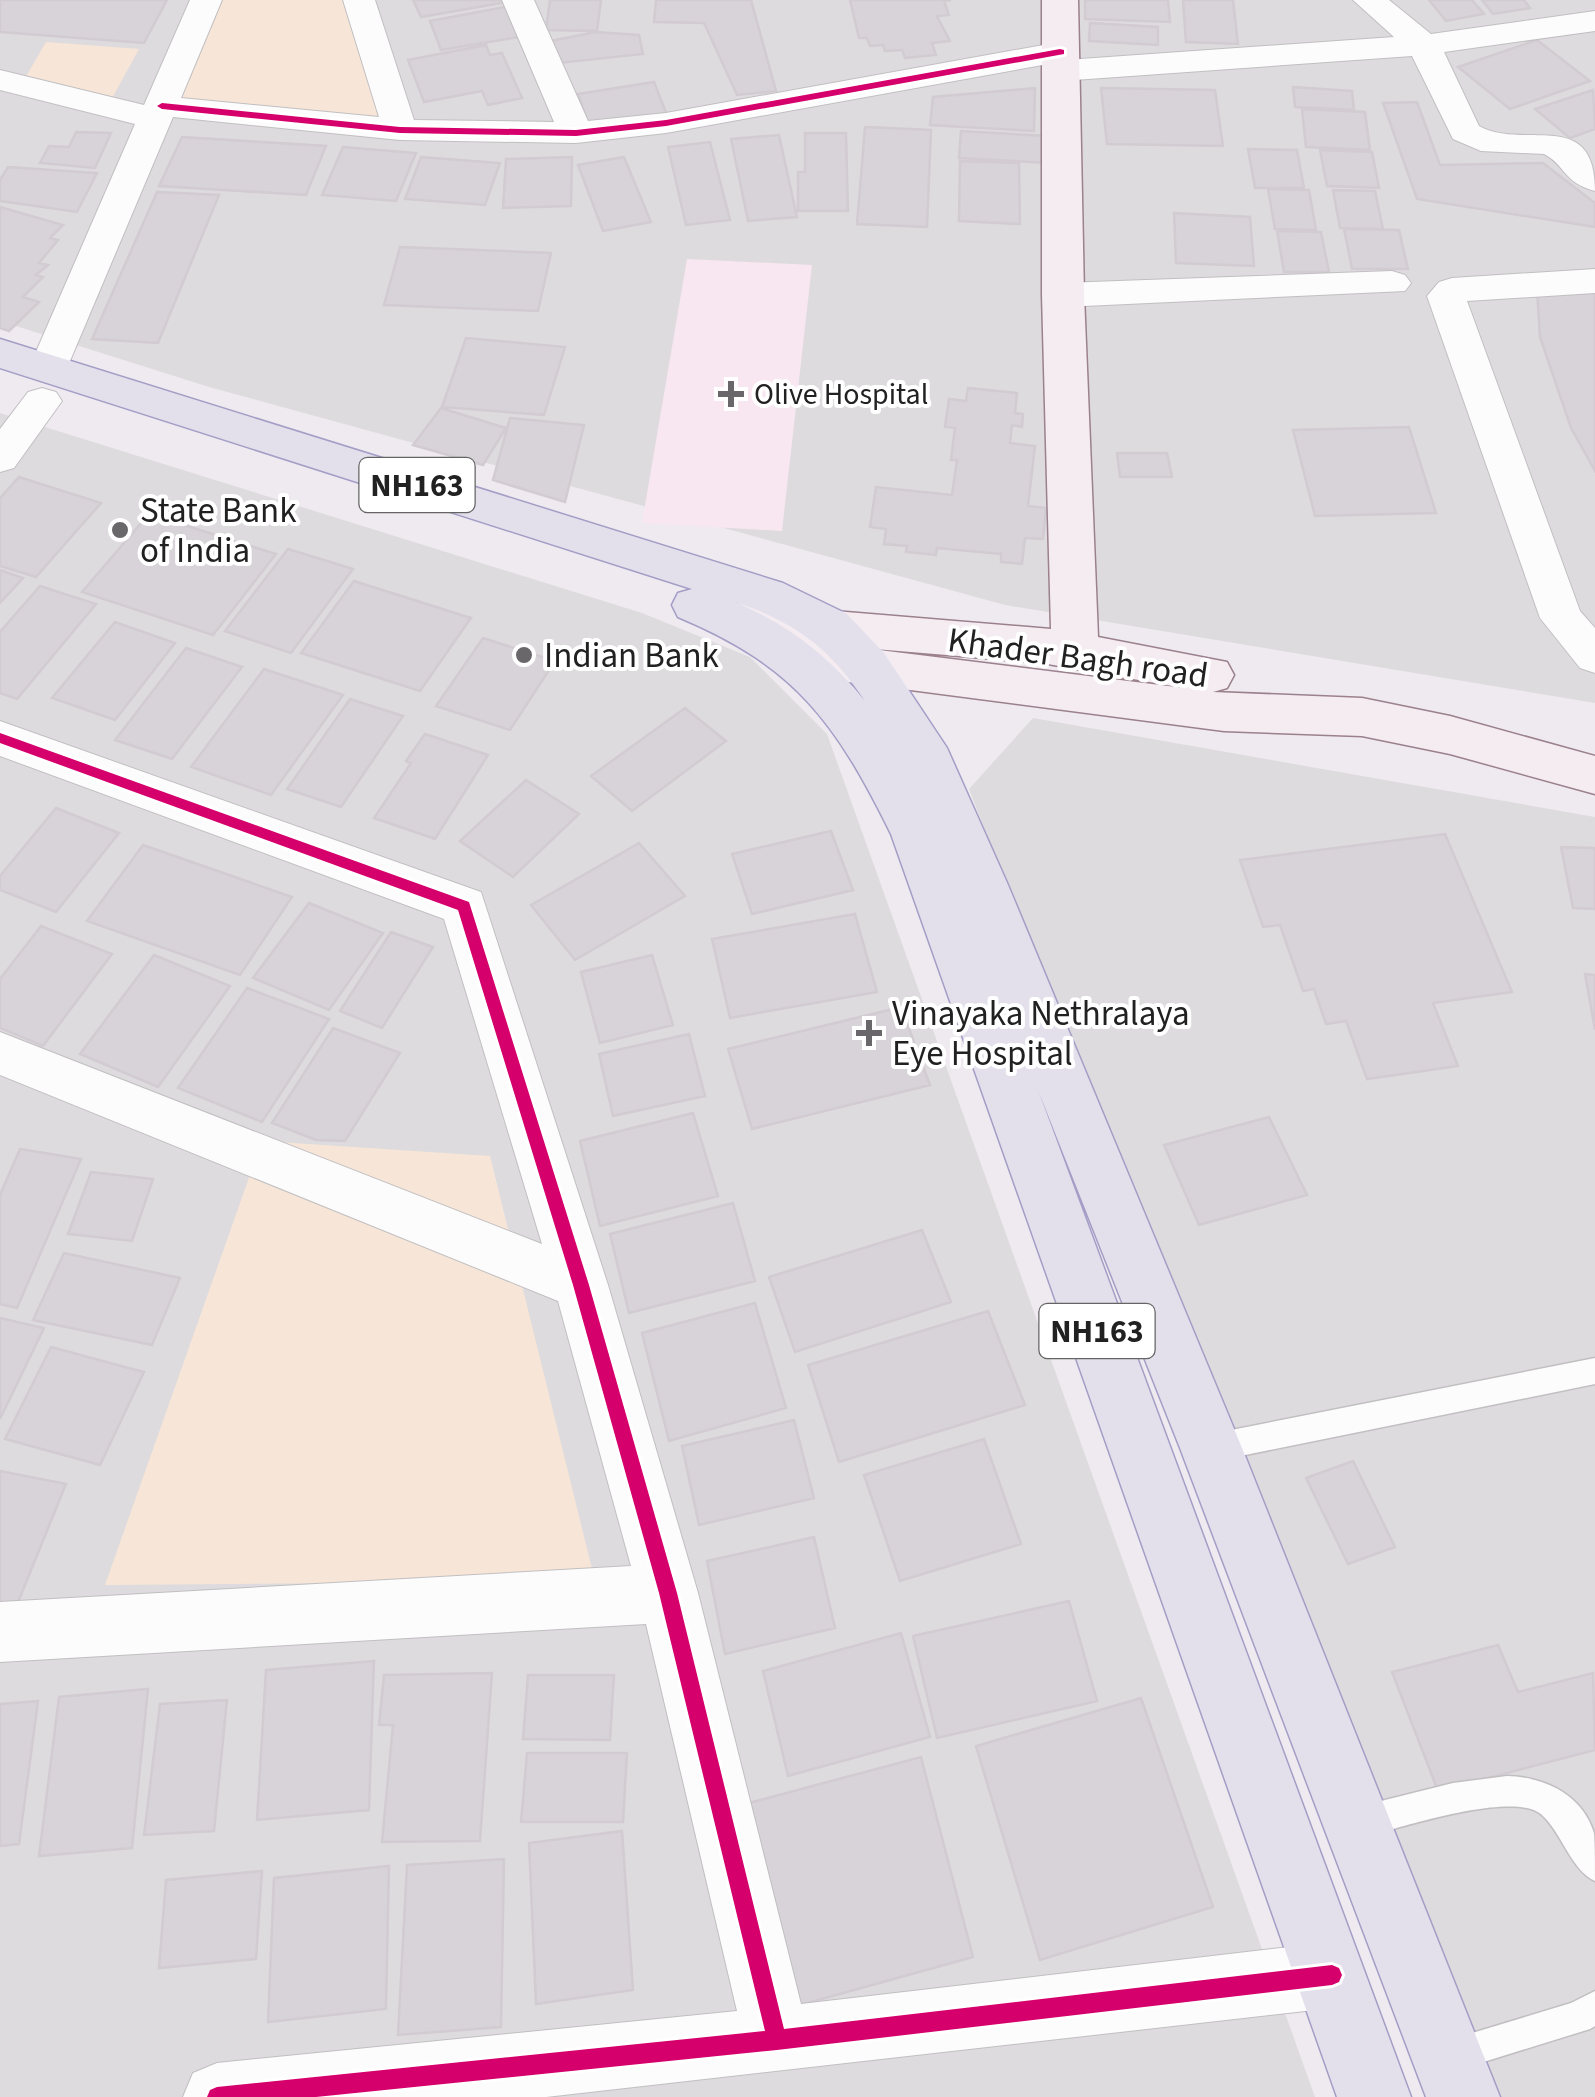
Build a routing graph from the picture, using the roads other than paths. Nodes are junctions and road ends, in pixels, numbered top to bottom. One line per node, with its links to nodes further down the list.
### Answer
1 (206, 0): 10 (street)
2 (359, 0): 11 (street)
3 (518, 0): 12 (street)
4 (1060, 0): 8 (street)
5 (1368, 0): 7 (street)
6 (1595, 21): 7 (street)
7 (1424, 45): 8 (street); 13 (street)
8 (1060, 62): 12 (street); 18 (street)
9 (0, 80): 10 (street)
10 (160, 113): 11 (street); 20 (street)
11 (400, 130): 12 (street)
12 (576, 133)
13 (1595, 180)
14 (1595, 250): 15 (street)
15 (1449, 256)
16 (1595, 281): 24 (street)
17 (1392, 283): 18 (street)
18 (1062, 295): 23 (street)
19 (0, 353): 20 (highway, NH163)
20 (30, 386): 21 (street); 22 (highway, NH163); 22 (highway, NH163)
21 (0, 458)
22 (830, 649): 23 (street, Khader Bagh road); 25 (street, Khader Bagh road); 31 (highway, NH163); 36 (highway, NH163)
23 (1075, 650): 25 (street, Khader Bagh road)
24 (1595, 656)
25 (1321, 712): 27 (street, Khader Bagh road)
26 (0, 738): 29 (street)
27 (1595, 774)
28 (0, 1053): 29 (street)
29 (581, 1285): 32 (street)
30 (1595, 1371): 31 (lane)
31 (1211, 1448): 34 (highway, NH163)
32 (668, 1593): 33 (street); 38 (street)
33 (0, 1632)
34 (1356, 1824): 35 (lane); 39 (highway, NH163)
35 (1595, 1864)
36 (1332, 1975): 38 (street); 41 (highway, NH163)
37 (1595, 2007): 39 (lane)
38 (776, 2040): 40 (street)
39 (1455, 2077)
40 (217, 2097)
41 (1374, 2097)

